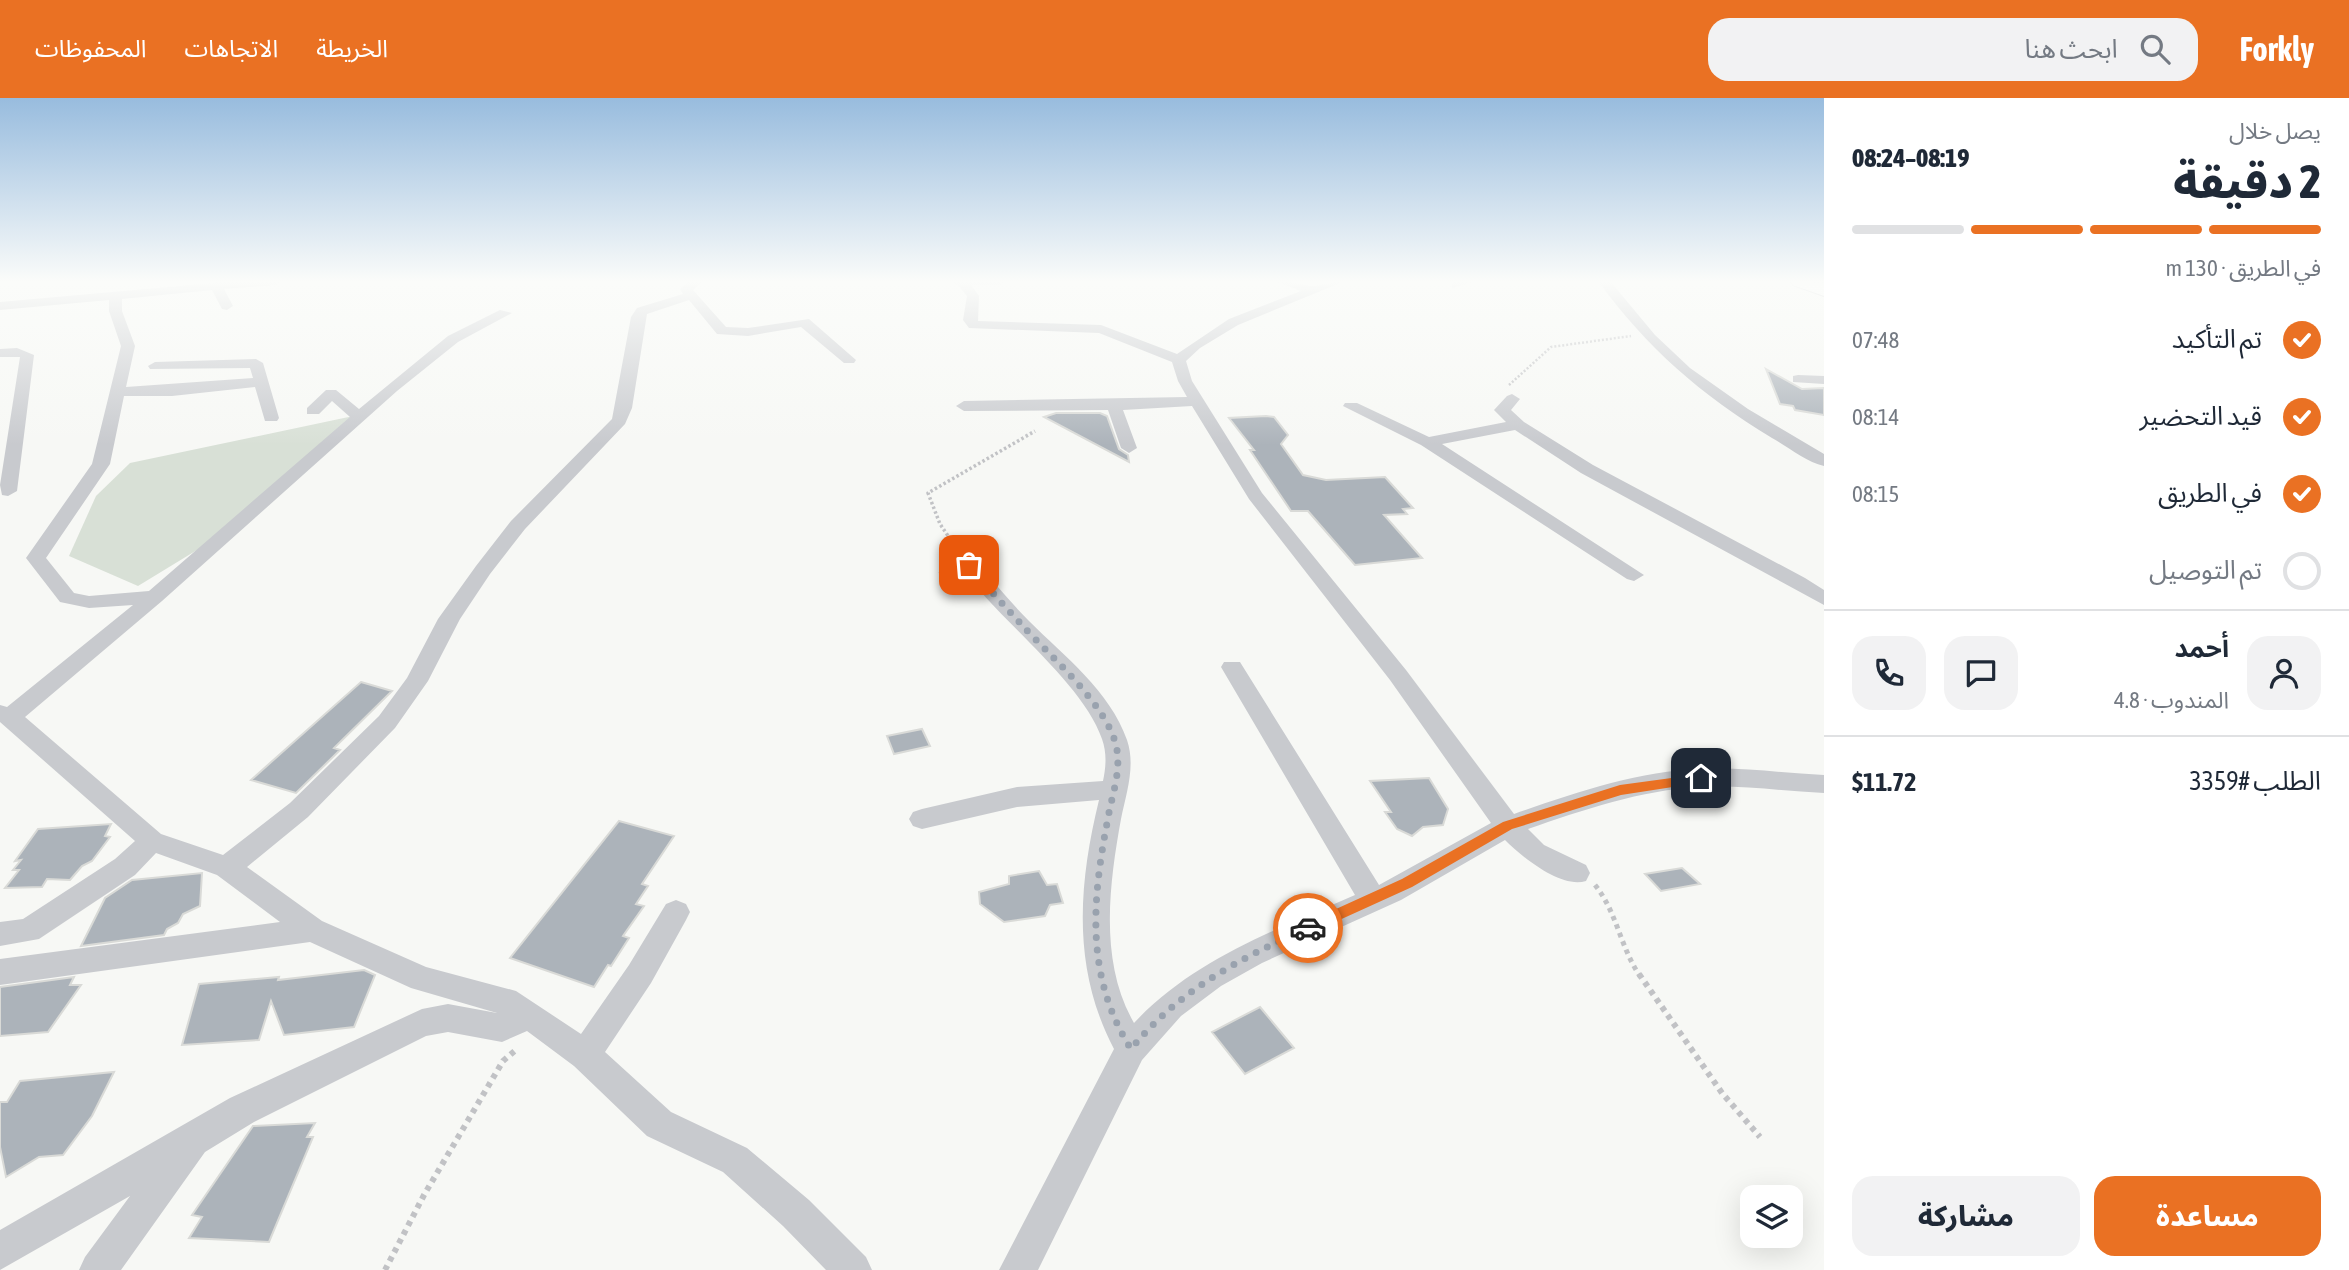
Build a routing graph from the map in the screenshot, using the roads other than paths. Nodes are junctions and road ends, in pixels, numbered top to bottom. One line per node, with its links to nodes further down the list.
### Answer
1 (125, 336): 16 (street)
2 (460, 336): 24 (street)
3 (635, 336): 42 (street)
4 (820, 336): 9 (street)
5 (1120, 336): 10 (street)
6 (1206, 336): 10 (street)
7 (1648, 336): 29 (street)
8 (0, 353): 30 (street)
9 (849, 360)
10 (1179, 360): 18 (street)
11 (155, 366): 14 (street)
12 (1798, 379): 13 (street)
13 (1824, 380)
14 (262, 382): 16 (street); 25 (street)
15 (1000, 387): 21 (street)
16 (119, 392): 33 (street)
17 (1508, 394): 26 (street)
18 (1195, 401): 19 (street); 40 (street)
19 (1114, 405): 21 (street); 28 (street)
20 (964, 406): 21 (street)
21 (1003, 406)
22 (1351, 406): 27 (street)
23 (313, 411): 24 (street)
24 (360, 417): 33 (street)
25 (271, 418)
26 (1518, 425): 27 (street); 34 (street)
27 (1427, 442): 32 (street)
28 (1129, 448)
29 (1824, 461)
30 (8, 491)
31 (969, 565): 38 (street)
32 (1634, 575)
33 (155, 597): 36 (street)
34 (1824, 600)
35 (1232, 667): 44 (street)
36 (5, 715): 41 (street)
37 (1824, 784): 40 (street)
38 (1114, 790): 39 (street); 50 (street)
39 (922, 819)
40 (1508, 826): 43 (street); 44 (street)
41 (152, 842): 42 (street); 47 (street)
42 (227, 867): 46 (street)
43 (1576, 873)
44 (1373, 900): 50 (street)
45 (676, 912): 51 (street)
46 (312, 930): 48 (street); 49 (street)
47 (0, 934)
48 (0, 972)
49 (536, 1020): 51 (street); 52 (street)
50 (1131, 1049): 56 (street)
51 (585, 1055): 55 (street)
52 (193, 1140): 53 (street); 54 (street)
53 (0, 1251)
54 (98, 1270)
55 (853, 1270)
56 (1018, 1270)

